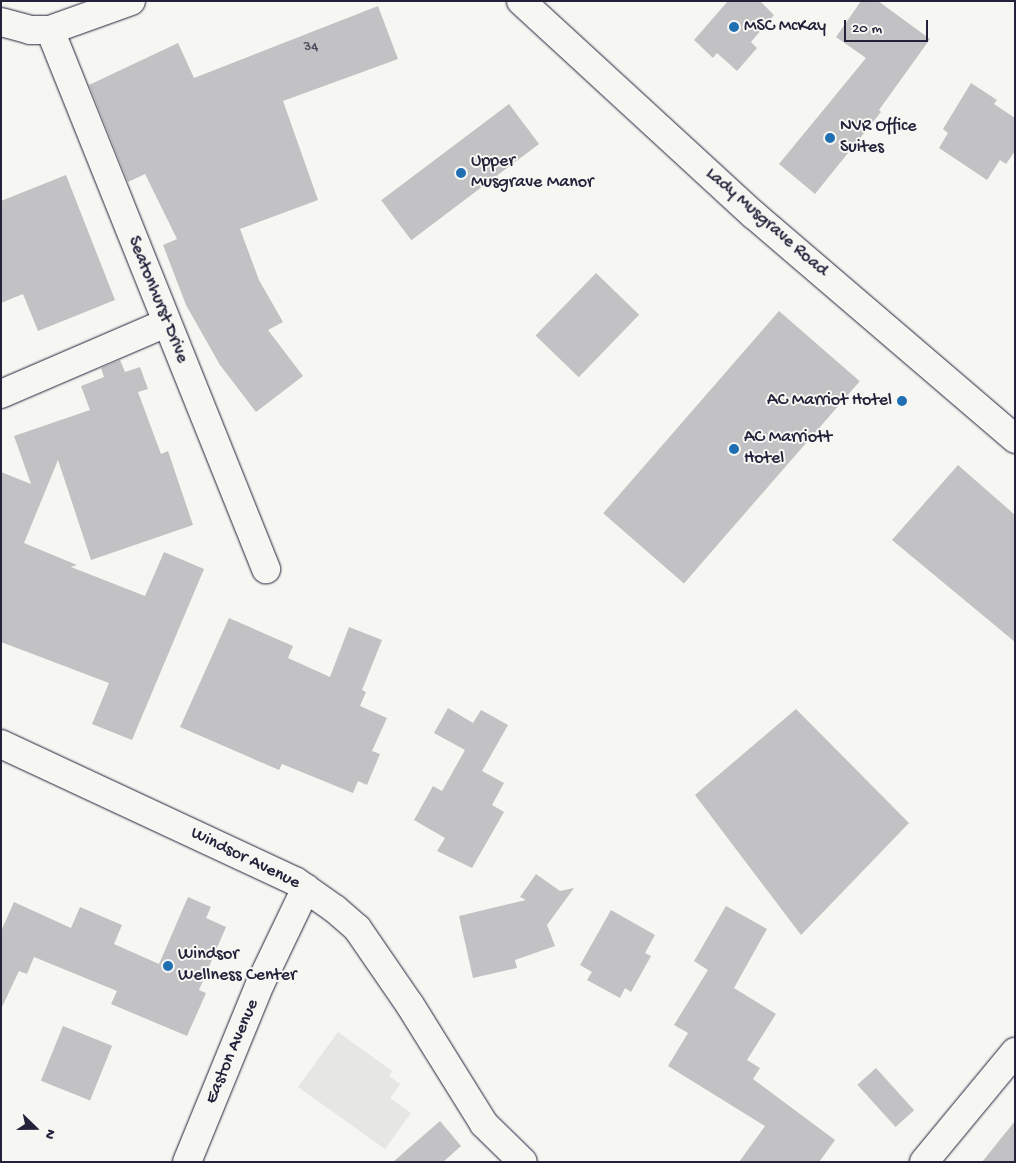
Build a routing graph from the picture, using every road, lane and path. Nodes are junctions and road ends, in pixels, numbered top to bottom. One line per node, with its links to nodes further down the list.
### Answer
1 (131, 1): 4 (street)
2 (521, 1): 7 (street, Lady Musgrave Road)
3 (1, 22): 4 (street)
4 (50, 30): 5 (street, Seatonhurst Drive)
5 (166, 323): 6 (street); 8 (street, Seatonhurst Drive)
6 (1, 394)
7 (1015, 439)
8 (266, 569)
9 (1, 744): 10 (street, Windsor Avenue)
10 (306, 888): 12 (street, Easton Avenue); 13 (street, Windsor Avenue)
11 (1015, 1052): 14 (street)
12 (187, 1162)
13 (523, 1162)
14 (924, 1162)

